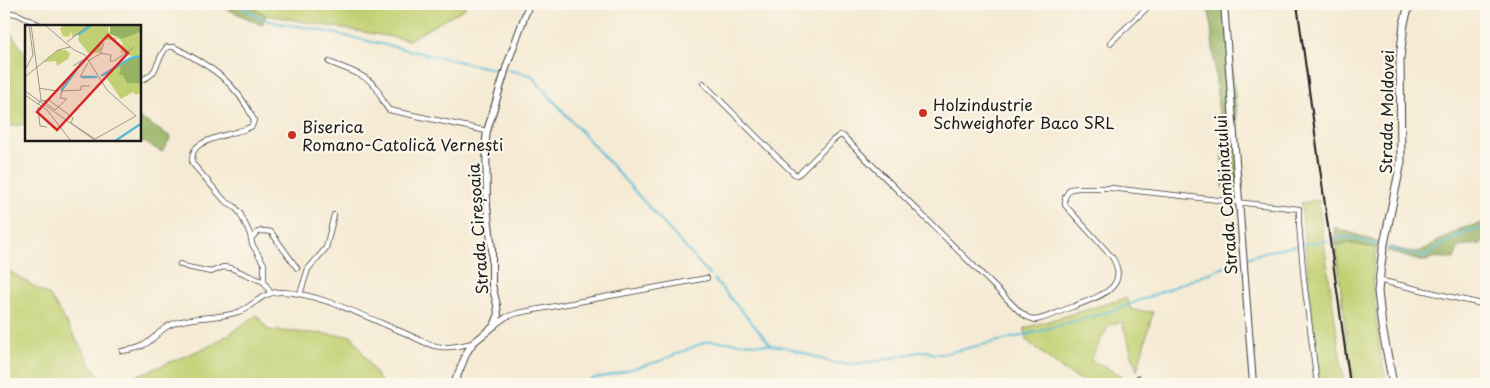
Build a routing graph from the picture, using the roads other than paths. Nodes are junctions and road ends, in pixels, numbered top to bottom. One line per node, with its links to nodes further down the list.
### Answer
1 (529, 4): 11 (street, Strada Cireșoaia)
2 (1151, 4): 7 (street)
3 (1224, 4): 12 (street, Strada Combinatului)
4 (1409, 4): 18 (main road, Strada Moldovei)
5 (4, 12): 6 (street)
6 (40, 25)
7 (1110, 43)
8 (329, 62): 11 (street)
9 (141, 80): 14 (street)
10 (703, 82): 12 (street)
11 (487, 131): 23 (street, Strada Cireșoaia)
12 (1239, 201): 29 (street, Strada Combinatului); 30 (street)
13 (334, 216): 21 (street)
14 (251, 239): 16 (street); 19 (street)
15 (180, 264): 19 (street)
16 (297, 268)
17 (707, 278): 23 (street)
18 (1378, 280): 22 (street); 31 (main road, Strada Moldovei)
19 (264, 282): 20 (street)
20 (270, 292): 21 (street); 25 (street)
21 (300, 294): 24 (street)
22 (1486, 304)
23 (494, 326): 24 (street)
24 (473, 343): 27 (street)
25 (122, 350)
26 (1138, 378): 28 (street)
27 (456, 384)
28 (1139, 384)
29 (1253, 384)
30 (1317, 384)
31 (1392, 384)

